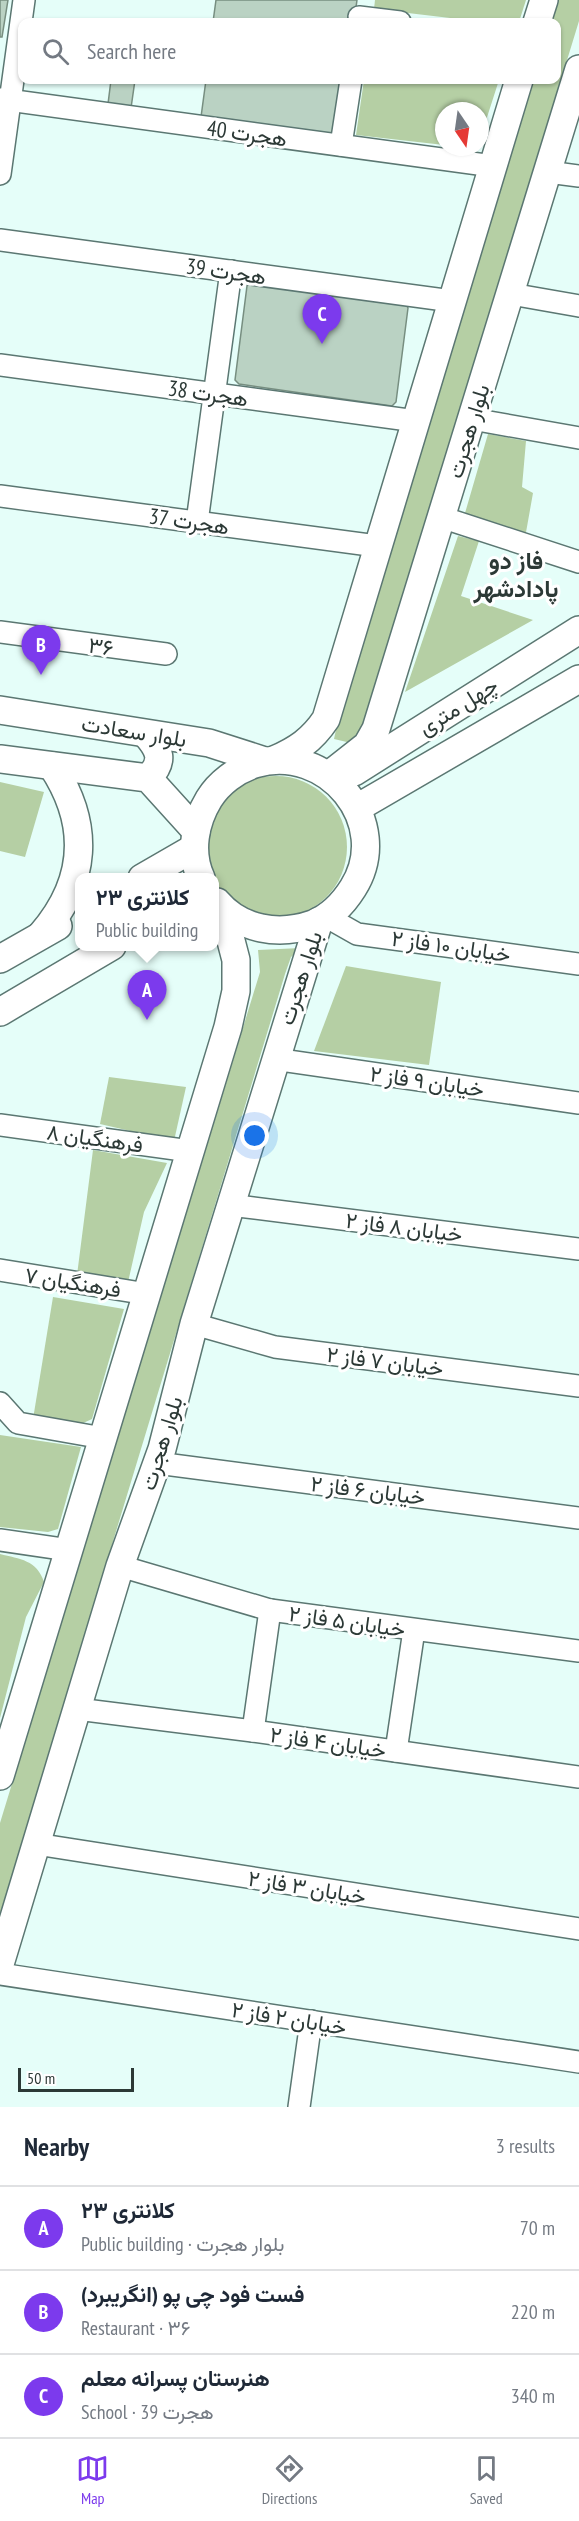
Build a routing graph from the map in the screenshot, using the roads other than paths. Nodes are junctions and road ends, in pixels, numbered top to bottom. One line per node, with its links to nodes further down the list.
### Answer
1 (24, 0): 4 (street)
2 (543, 0): 6 (main road)
3 (360, 13): 5 (street)
4 (21, 18)
5 (382, 18)
6 (538, 18)
7 (18, 32): 11 (street)
8 (579, 69): 14 (main road, بلوار هجرت)
9 (350, 84): 12 (street)
10 (518, 84): 13 (main road)
11 (5, 100): 12 (street, هجرت 40); 15 (street)
12 (341, 145): 13 (street, هجرت 40)
13 (493, 166): 20 (main road)
14 (548, 172): 16 (street); 19 (main road, بلوار هجرت)
15 (0, 174)
16 (579, 176)
17 (0, 240): 18 (street, هجرت 39)
18 (231, 272): 20 (street, هجرت 39); 23 (street)
19 (511, 294): 21 (street); 24 (main road, بلوار هجرت)
20 (452, 301): 25 (main road)
21 (579, 306)
22 (0, 364): 23 (street, هجرت 38)
23 (214, 394): 25 (street, هجرت 38); 29 (street)
24 (472, 419): 26 (street); 28 (main road, بلوار هجرت)
25 (416, 421): 30 (main road)
26 (579, 438)
27 (0, 496): 29 (street, هجرت 37)
28 (441, 517): 31 (street); 42 (main road, بلوار هجرت)
29 (197, 522): 30 (street, هجرت 37)
30 (378, 546): 39 (main road)
31 (579, 562)
32 (579, 630): 42 (main road, چهل متری)
33 (0, 632): 34 (street, ۳۶)
34 (166, 654)
35 (579, 679): 43 (main road, چهل متری)
36 (0, 710): 37 (main road, بلوار سعادت)
37 (146, 734): 39 (main road, بلوار سعادت); 41 (main road)
38 (0, 759): 40 (main road, بلوار سعادت)
39 (269, 761): 42 (main road, بلوار سعادت); 44 (main road)
40 (52, 766): 41 (main road, بلوار سعادت); 45 (main road)
41 (148, 778): 44 (main road, بلوار سعادت)
42 (333, 778): 43 (main road)
43 (357, 808): 51 (main road)
44 (195, 839): 46 (main road); 47 (main road)
45 (75, 873)
46 (149, 873)
47 (200, 873)
48 (75, 875): 52 (main road)
49 (219, 905): 51 (main road); 60 (main road)
50 (75, 916): 52 (main road)
51 (323, 919): 55 (street, خیابان ۱۰ فاز ۲); 57 (main road, بلوار هجرت)
52 (42, 935): 54 (main road)
53 (104, 951): 56 (main road)
54 (0, 959)
55 (579, 964)
56 (0, 1012)
57 (274, 1059): 58 (street, خیابان ۹ فاز ۲); 61 (main road, بلوار هجرت)
58 (579, 1103)
59 (0, 1125): 60 (street, فرهنگیان ۸)
60 (190, 1151): 64 (main road)
61 (230, 1205): 62 (street, خیابان ۸ فاز ۲); 65 (main road, بلوار هجرت)
62 (579, 1249)
63 (0, 1270): 64 (street, فرهنگیان ۷)
64 (147, 1294): 68 (main road)
65 (194, 1324): 66 (street, خیابان ۷ فاز ۲); 69 (main road, بلوار هجرت)
66 (579, 1386)
67 (0, 1403): 68 (street)
68 (103, 1438): 72 (main road)
69 (157, 1463): 70 (street, خیابان ۶ فاز ۲); 73 (main road, بلوار هجرت)
70 (579, 1518)
71 (0, 1540): 72 (street)
72 (69, 1550): 80 (main road)
73 (120, 1566): 74 (street, خیابان ۵ فاز ۲); 77 (main road, بلوار هجرت)
74 (270, 1610): 75 (street, خیابان ۵ فاز ۲); 78 (street)
75 (414, 1630): 76 (street, خیابان ۵ فاز ۲); 79 (street)
76 (579, 1651)
77 (76, 1709): 78 (street, خیابان ۴ فاز ۲); 82 (main road, بلوار هجرت)
78 (253, 1731): 79 (street, خیابان ۴ فاز ۲)
79 (396, 1751): 81 (street, خیابان ۴ فاز ۲)
80 (0, 1776)
81 (579, 1778)
82 (36, 1845): 83 (street, خیابان ۳ فاز ۲); 84 (main road, بلوار هجرت)
83 (579, 1929)
84 (0, 1964)
85 (0, 1974): 86 (street, خیابان ۲ فاز ۲)
86 (311, 2021): 87 (street, خیابان ۲ فاز ۲); 88 (street)
87 (579, 2062)
88 (299, 2107)

